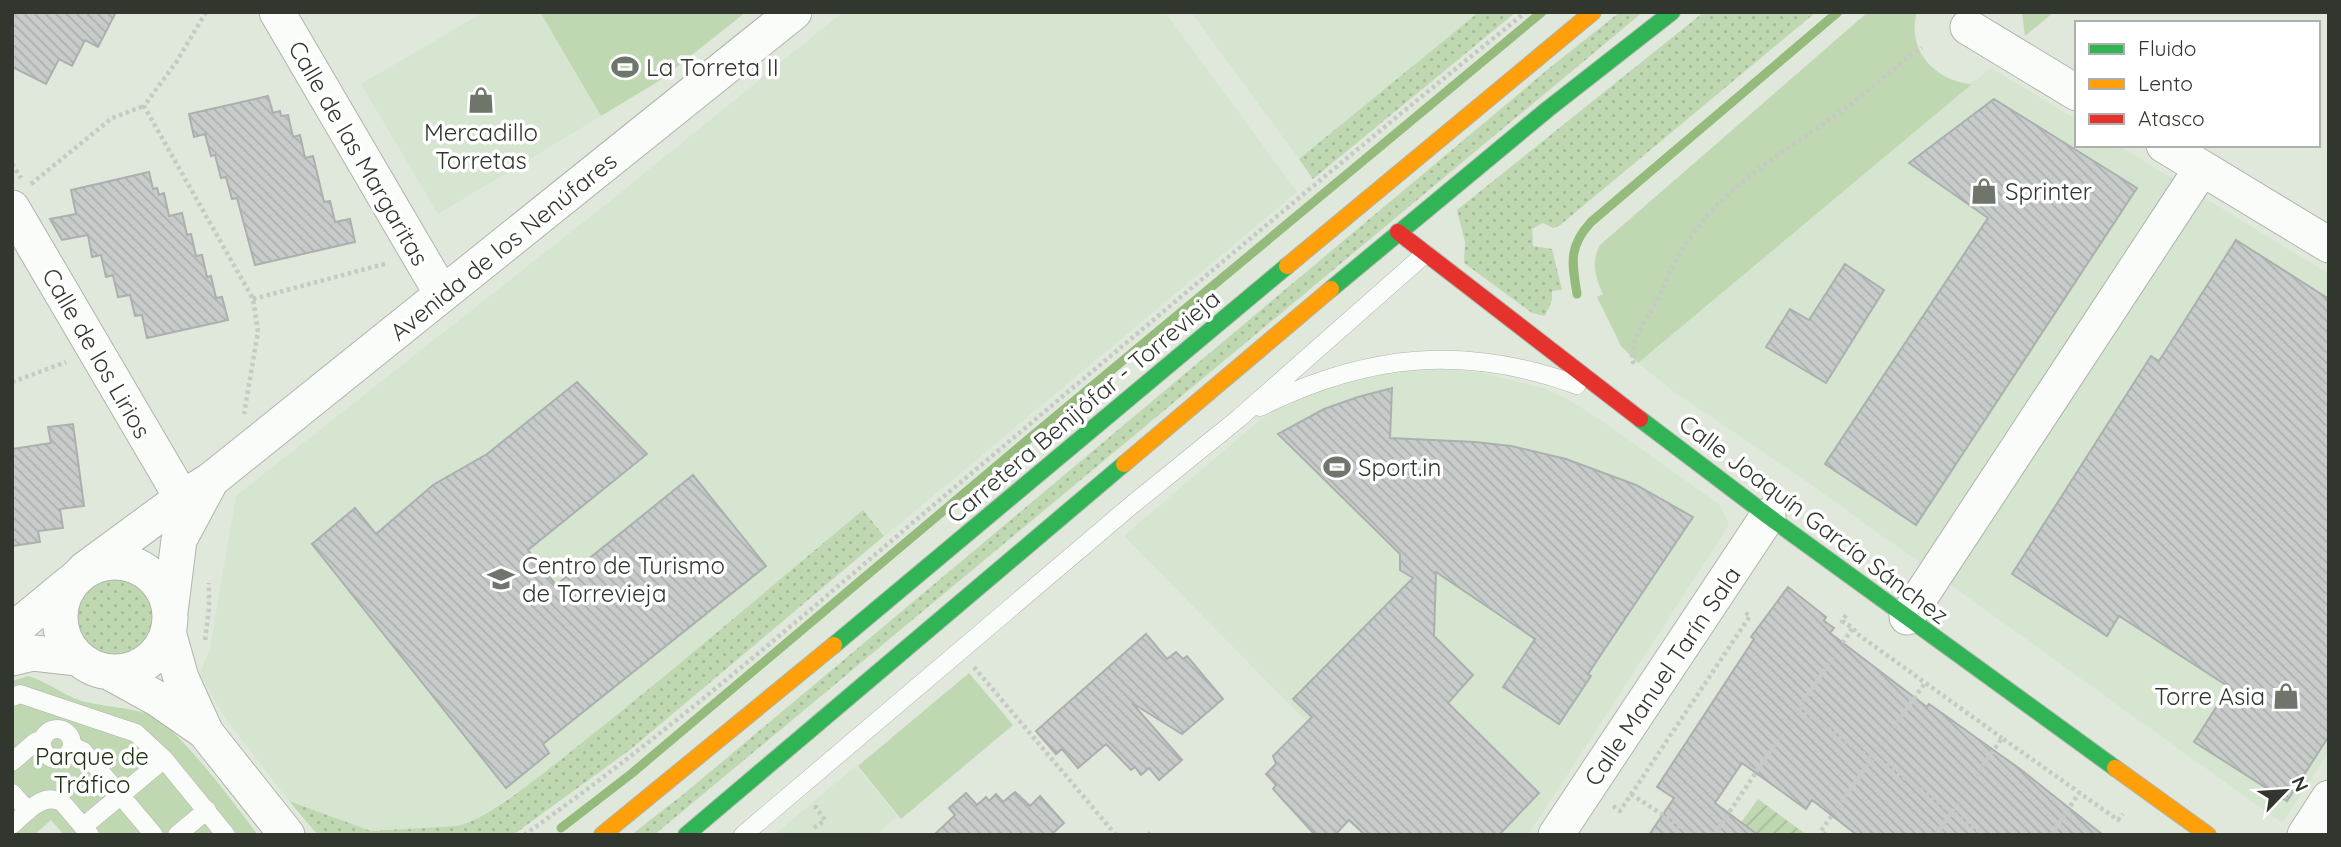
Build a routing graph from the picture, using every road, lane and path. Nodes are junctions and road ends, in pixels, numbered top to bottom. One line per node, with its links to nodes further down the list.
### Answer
1 (206, 12): 10 (path)
2 (277, 12): 18 (street, Calle de las Margaritas)
3 (794, 12): 18 (street, Avenida de los Nenúfares)
4 (1526, 12): 67 (path)
5 (1593, 12): 68 (main road, Carretera Benijófar - Torrevieja)
6 (1672, 12): 14 (main road)
7 (1968, 27): 9 (street)
8 (1922, 48): 21 (path)
9 (2075, 92)
10 (144, 106): 13 (path); 19 (path)
11 (2167, 147): 12 (street)
12 (2202, 168): 15 (street); 33 (street)
13 (19, 198): 27 (street, Calle de los Lirios)
14 (1398, 232): 16 (main road, Calle Joaquín García Sánchez); 69 (main road)
15 (2329, 245)
16 (1424, 254): 23 (main road, Calle Joaquín García Sánchez); 24 (lane)
17 (397, 260): 19 (path)
18 (442, 294): 26 (street, Avenida de los Nenúfares)
19 (253, 299): 25 (path)
20 (76, 358): 22 (path)
21 (1634, 364)
22 (12, 382)
23 (1617, 400): 24 (lane); 28 (main road, Calle Joaquín García Sánchez)
24 (1238, 419): 70 (lane)
25 (243, 424)
26 (211, 480): 27 (street, Avenida de los Nenúfares); 34 (street, Avenida de los Nenúfares)
27 (181, 498): 30 (street, Avenida de los Nenúfares)
28 (1768, 516): 33 (main road, Calle Joaquín García Sánchez); 74 (street, Calle Manuel Tarín Sala)
29 (208, 572): 37 (path)
30 (77, 577): 34 (street); 36 (street, Avenida de los Nenúfares); 39 (street)
31 (1734, 604): 52 (path)
32 (1847, 613): 35 (path)
33 (1907, 617): 81 (main road, Calle Joaquín García Sánchez)
34 (169, 623): 39 (street); 44 (street)
35 (1853, 628): 41 (path); 43 (path)
36 (12, 631)
37 (204, 650)
38 (12, 658): 39 (street)
39 (94, 665): 44 (street)
40 (972, 665): 71 (path)
41 (1925, 682): 45 (path); 47 (path)
42 (12, 697): 46 (lane)
43 (1799, 708): 47 (path); 76 (path)
44 (206, 733): 66 (street)
45 (2002, 737): 51 (path); 58 (path)
46 (164, 759): 53 (lane); 56 (lane)
47 (1871, 759): 58 (path); 77 (path)
48 (12, 762): 53 (lane)
49 (12, 793): 57 (lane)
50 (815, 793): 61 (path)
51 (2079, 793): 59 (path); 80 (path)
52 (1631, 794): 55 (path); 75 (path)
53 (121, 795): 62 (lane); 63 (lane)
54 (2329, 798): 82 (street)
55 (1604, 800)
56 (207, 810): 64 (lane); 65 (lane)
57 (28, 811): 60 (lane); 62 (lane)
58 (1951, 812): 78 (path); 79 (path)
59 (2124, 812)
60 (12, 825)
61 (814, 828)
62 (87, 831)
63 (154, 835)
64 (177, 835)
65 (226, 835)
66 (287, 835)
67 (524, 835)
68 (602, 835)
69 (686, 835)
70 (743, 835)
71 (1116, 835)
72 (1148, 835): 73 (path)
73 (1154, 835)
74 (1556, 835)
75 (1693, 835)
76 (1714, 835)
77 (1826, 835)
78 (1936, 835)
79 (1983, 835)
80 (2051, 835)
81 (2208, 835)
82 (2305, 835)

